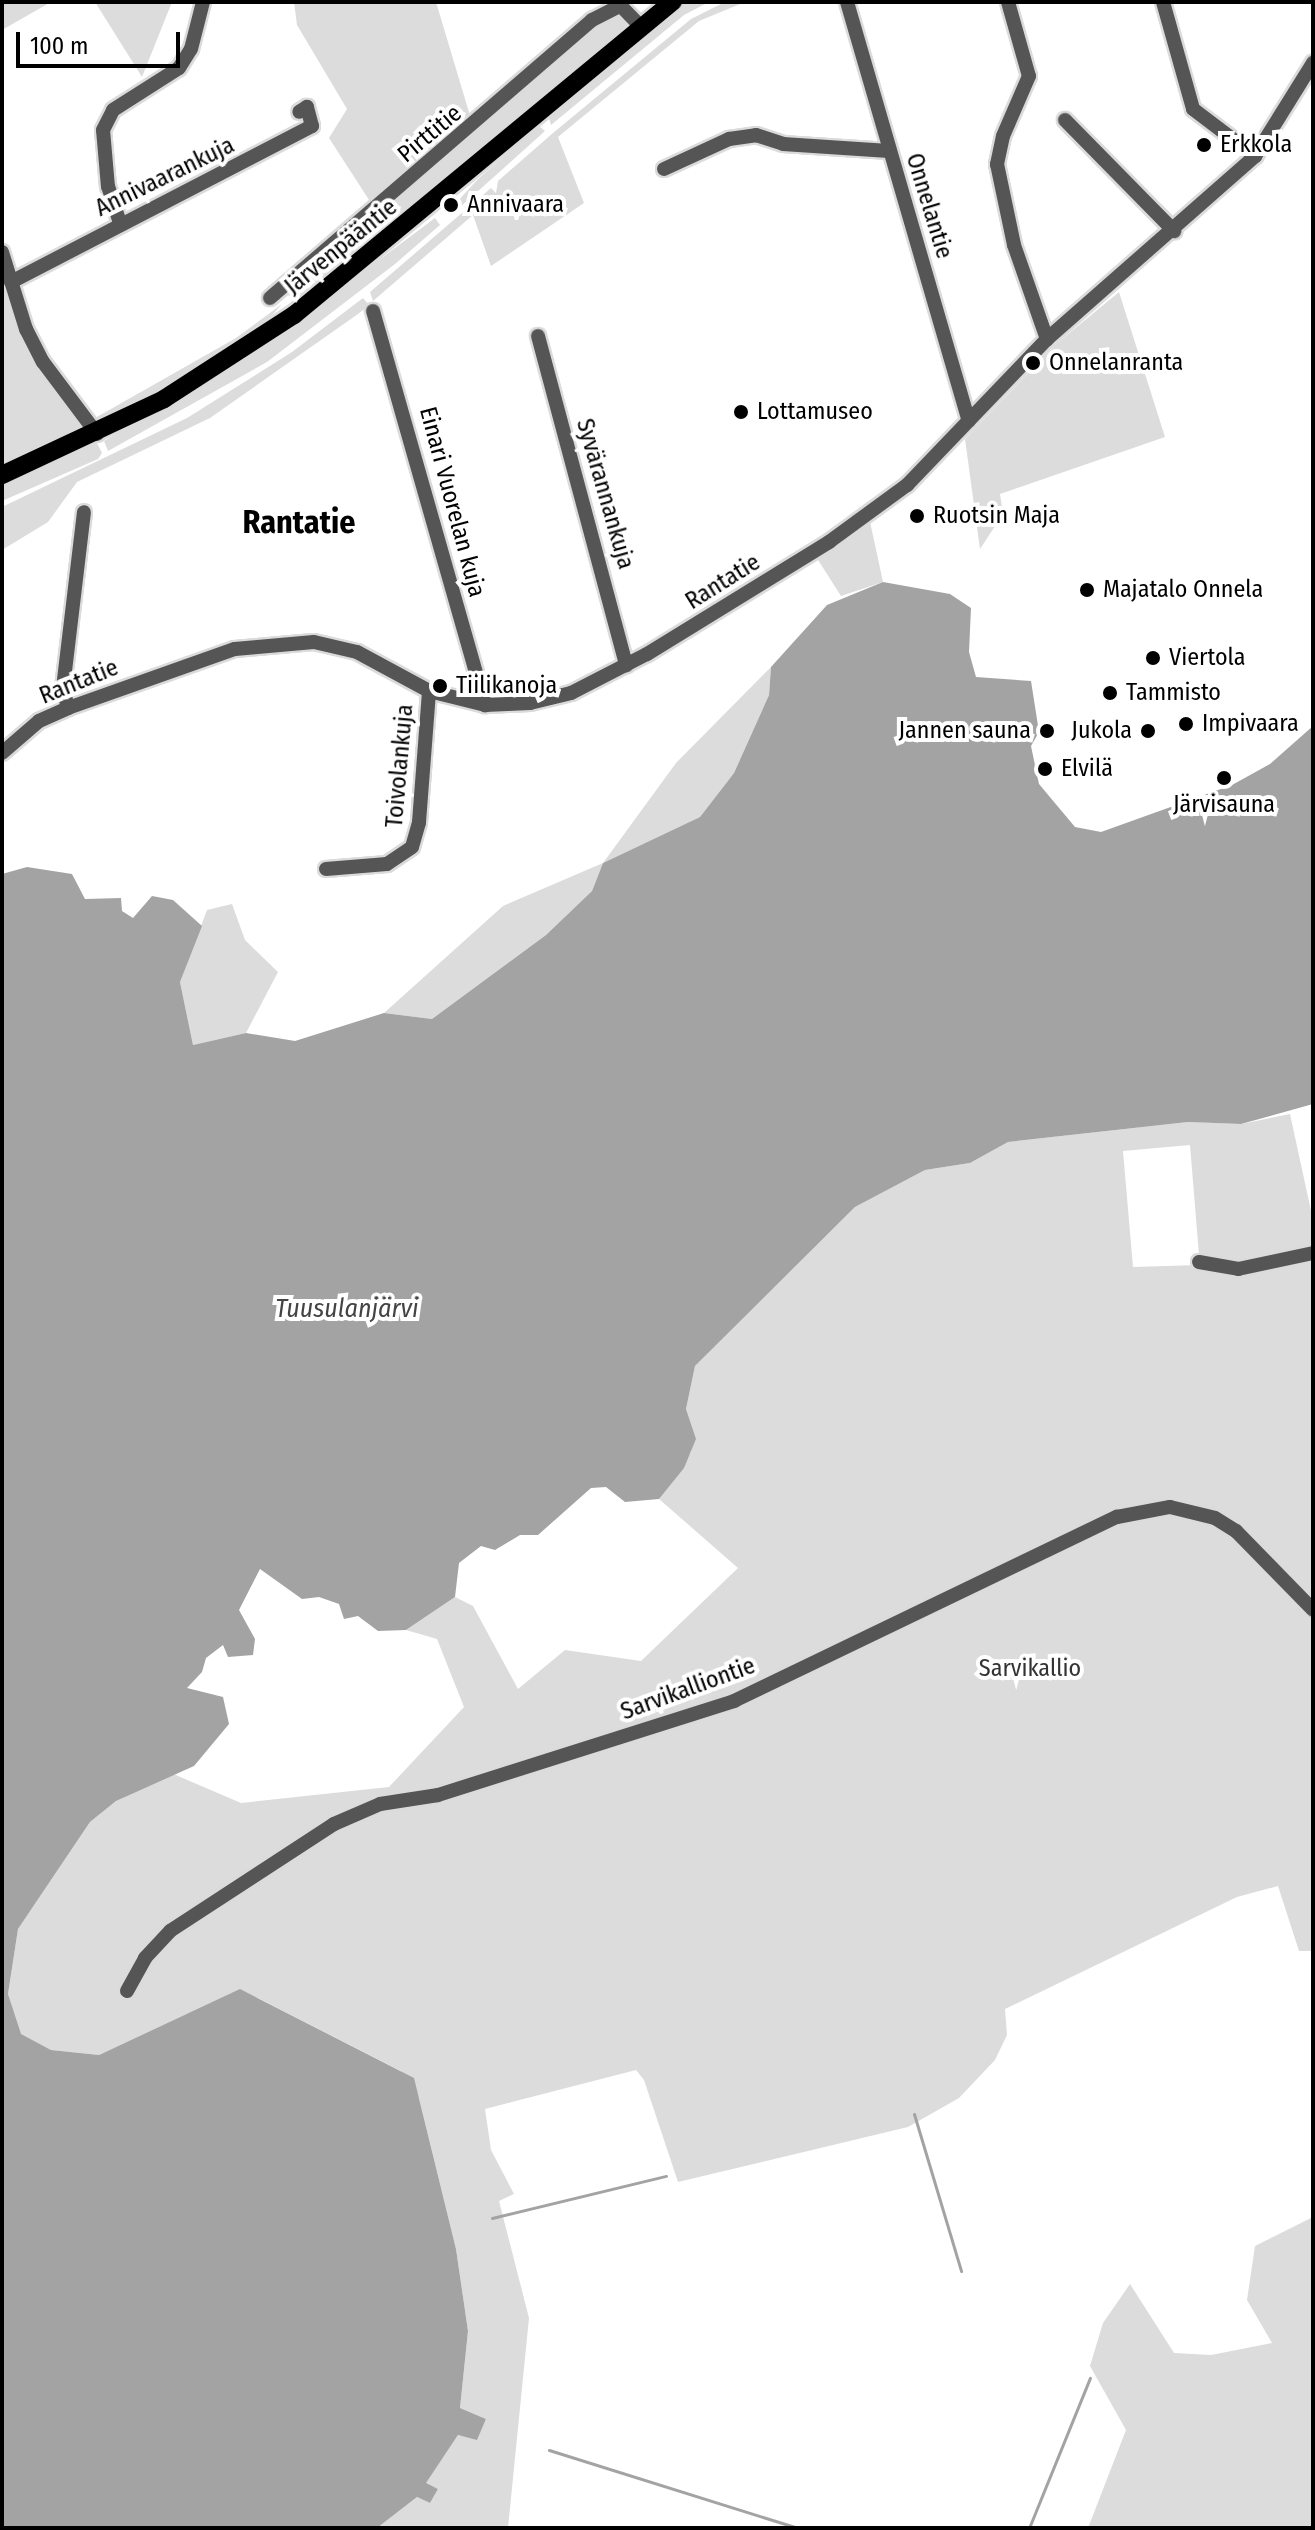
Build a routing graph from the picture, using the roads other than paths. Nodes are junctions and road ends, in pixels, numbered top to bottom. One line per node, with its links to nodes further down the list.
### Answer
1 (203, 2): 14 (street)
2 (673, 2): 7 (main road, Järvenpääntie)
3 (847, 2): 11 (street, Onnelantie)
4 (1008, 2): 21 (street)
5 (1163, 2): 12 (street)
6 (618, 4): 7 (street); 18 (street, Pirttitie)
7 (642, 28): 23 (main road, Järvenpääntie)
8 (1313, 63): 12 (street, Rantatie)
9 (299, 112): 14 (street, Annivaarankuja)
10 (1065, 120): 15 (street)
11 (889, 151): 13 (street); 22 (street, Onnelantie)
12 (1255, 156): 15 (street, Rantatie)
13 (664, 169)
14 (120, 223): 17 (street, Annivaarankuja)
15 (1174, 231): 21 (street, Rantatie)
16 (2, 252): 17 (street)
17 (11, 282): 23 (street)
18 (270, 298)
19 (373, 311): 28 (street, Einari Vuorelan kuja)
20 (538, 336): 26 (street, Syvärannankuja)
21 (1047, 339): 22 (street, Rantatie)
22 (969, 421): 26 (street, Rantatie)
23 (97, 434): 24 (main road, Järvenpääntie)
24 (2, 475)
25 (84, 512): 29 (street)
26 (626, 665): 28 (street, Rantatie)
27 (429, 691): 28 (street, Rantatie); 29 (street, Rantatie); 31 (street, Toivolankuja)
28 (485, 705)
29 (68, 708): 30 (street, Rantatie)
30 (2, 753)
31 (326, 869)
32 (1313, 1253): 33 (street)
33 (1199, 1262)
34 (1313, 1610): 35 (street, Sarvikalliontie)
35 (127, 1991)

